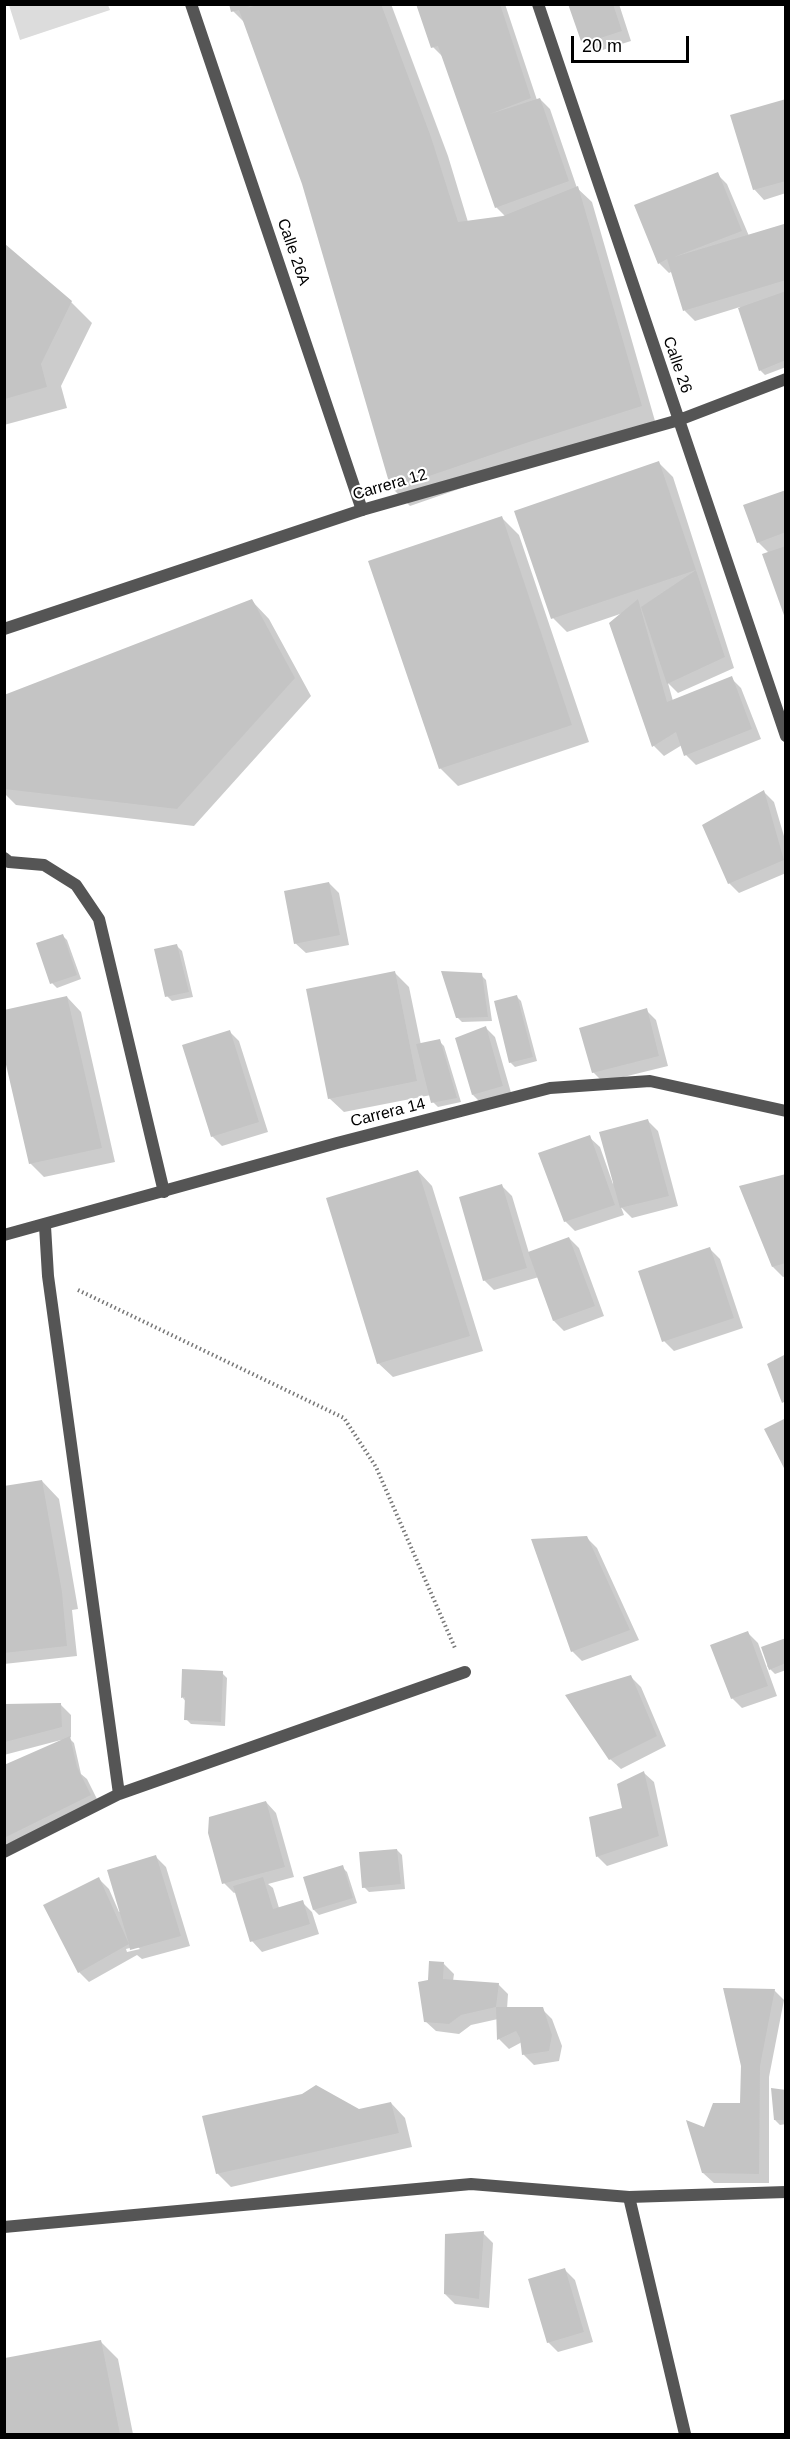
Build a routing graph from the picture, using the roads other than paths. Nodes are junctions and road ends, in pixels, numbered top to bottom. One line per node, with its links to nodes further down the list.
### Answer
1 (192, 4): 5 (street, Calle 26A)
2 (538, 4): 4 (street, Calle 26)
3 (786, 379): 4 (street, Carrera 12)
4 (678, 420): 5 (street, Carrera 12); 7 (street, Calle 26)
5 (362, 510): 6 (street, Carrera 12)
6 (4, 629)
7 (786, 736)
8 (4, 858): 10 (street)
9 (786, 1112): 10 (street, Carrera 14)
10 (164, 1192): 11 (street, Carrera 14)
11 (45, 1226): 12 (street, Carrera 14); 14 (street)
12 (4, 1236)
13 (465, 1672): 14 (street)
14 (119, 1794): 15 (street)
15 (4, 1852)
16 (786, 2192): 17 (street)
17 (629, 2197): 18 (street); 19 (street)
18 (4, 2227)
19 (685, 2434)

